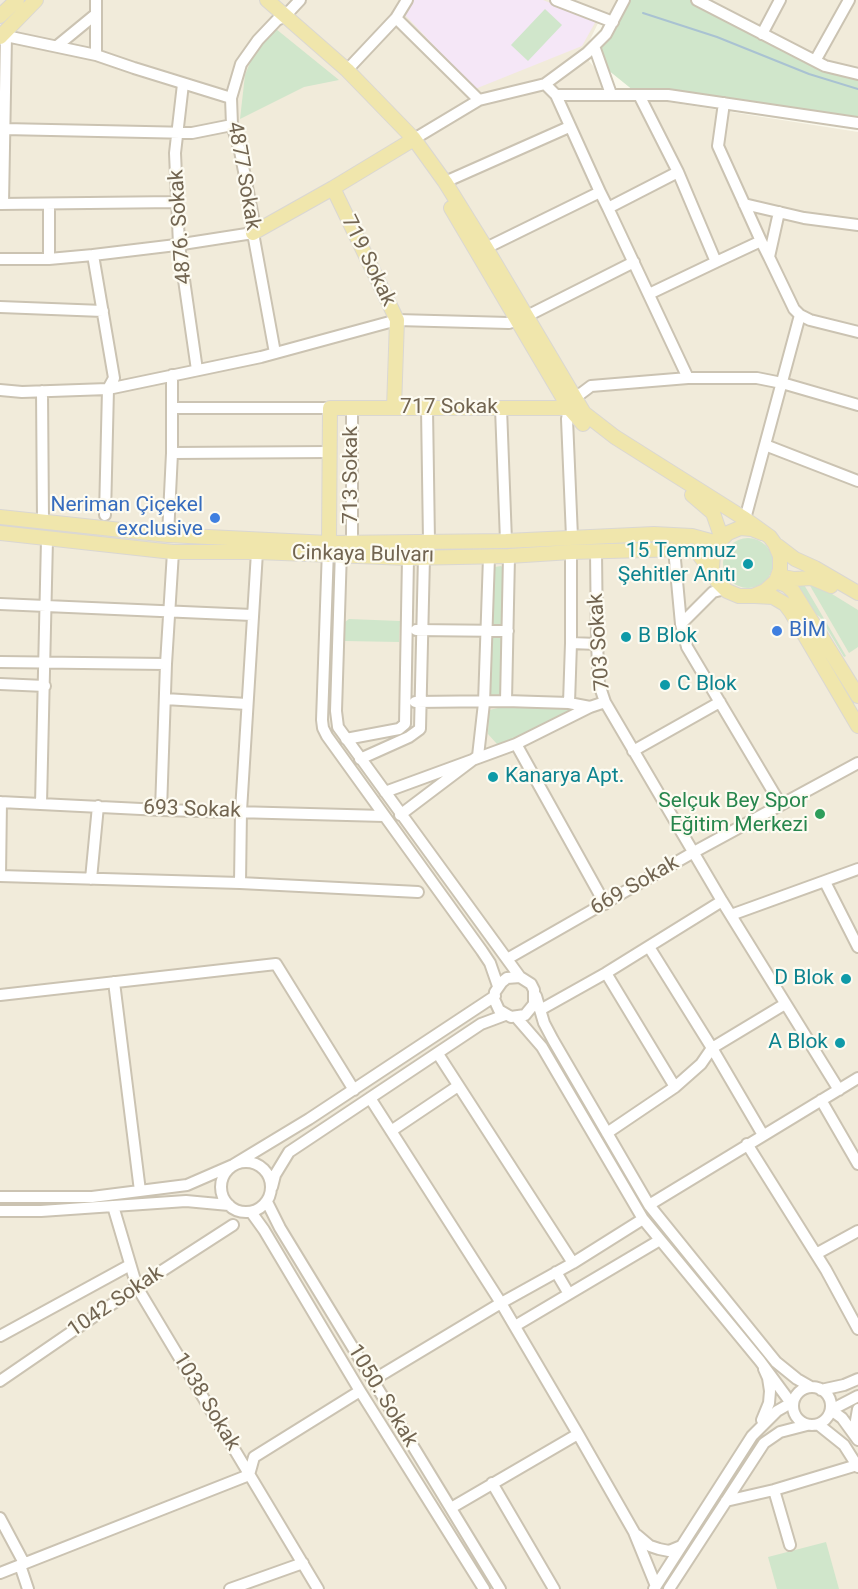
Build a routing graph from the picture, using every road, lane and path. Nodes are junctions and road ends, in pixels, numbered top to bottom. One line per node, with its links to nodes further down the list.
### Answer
1 (17, 0): 15 (main road)
2 (36, 0): 20 (main road)
3 (96, 0): 14 (street)
4 (255, 0): 16 (main road)
5 (267, 0): 16 (main road)
6 (300, 0): 16 (street, 4877 Sokak)
7 (407, 0): 17 (street)
8 (556, 0): 18 (street)
9 (624, 0): 18 (street)
10 (697, 0): 13 (street)
11 (780, 0): 19 (street)
12 (849, 0): 24 (street)
13 (709, 3): 19 (street)
14 (96, 14): 21 (street); 23 (street)
15 (0, 16)
16 (281, 18): 25 (main road); 32 (street, 4877 Sokak); 40 (main road)
17 (396, 18): 25 (street); 33 (street)
18 (613, 22): 22 (street)
19 (762, 34): 24 (street)
20 (3, 36): 21 (street); 38 (street)
21 (57, 46): 23 (street)
22 (594, 46): 28 (street); 29 (street)
23 (96, 55): 27 (street)
24 (815, 61): 26 (street)
25 (347, 70): 40 (main road)
26 (858, 74)
27 (183, 84): 32 (street); 39 (street, 4876. Sokak)
28 (545, 84): 30 (street); 33 (street)
29 (611, 94): 30 (street); 31 (street)
30 (556, 95): 37 (street)
31 (639, 95): 34 (street); 41 (street)
32 (231, 98): 36 (street, 4877 Sokak)
33 (479, 100): 40 (street)
34 (724, 103): 35 (street); 48 (street)
35 (858, 123)
36 (232, 125): 39 (street); 52 (street, 4877 Sokak)
37 (569, 127): 42 (street); 44 (street)
38 (4, 129): 39 (street); 46 (street)
39 (177, 132): 45 (street, 4876. Sokak)
40 (411, 141): 42 (main road); 43 (main road); 66 (main road)
41 (678, 172): 49 (street); 61 (street)
42 (445, 182): 55 (main road)
43 (333, 188): 52 (main road); 67 (main road, 719 Sokak)
44 (600, 192): 49 (street); 55 (street)
45 (177, 201): 47 (street); 54 (street, 4876. Sokak)
46 (1, 204): 47 (street)
47 (49, 204): 58 (street)
48 (744, 204): 50 (street); 53 (street)
49 (608, 208): 60 (street)
50 (779, 212): 51 (street); 57 (street)
51 (858, 225)
52 (253, 233): 54 (street); 69 (street, 4877 Sokak)
53 (761, 241): 57 (street); 61 (street)
54 (179, 245): 56 (street); 70 (street, 4876. Sokak)
55 (486, 248): 66 (main road)
56 (93, 255): 58 (street); 64 (street)
57 (769, 257): 65 (street)
58 (49, 259): 59 (street)
59 (0, 260)
60 (634, 262): 62 (street); 66 (street)
61 (716, 262): 62 (street)
62 (649, 294): 72 (street)
63 (0, 308): 64 (street)
64 (103, 311): 74 (street)
65 (800, 315): 68 (street); 73 (street)
66 (523, 318): 67 (street); 77 (main road)
67 (397, 320): 69 (street); 82 (main road, 719 Sokak)
68 (858, 332)
69 (275, 353): 70 (street)
70 (197, 370): 71 (street)
71 (172, 375): 74 (street); 79 (street)
72 (688, 378): 73 (street); 77 (street)
73 (782, 383): 78 (street); 85 (street)
74 (108, 389): 76 (street); 89 (street)
75 (0, 390): 76 (street)
76 (42, 391): 92 (street)
77 (572, 403): 84 (main road, 717 Sokak); 91 (main road); 96 (street); 99 (main road)
78 (858, 405)
79 (172, 408): 80 (street); 87 (street)
80 (330, 408): 81 (main road, 717 Sokak); 86 (main road, 713 Sokak)
81 (352, 408): 82 (main road, 717 Sokak); 102 (street, 713 Sokak)
82 (394, 408): 83 (main road, 717 Sokak)
83 (427, 408): 84 (main road, 717 Sokak); 100 (street)
84 (501, 408): 98 (street)
85 (765, 445): 88 (street); 91 (street)
86 (330, 452): 87 (street); 102 (main road, 713 Sokak)
87 (172, 453): 95 (street)
88 (858, 481)
89 (105, 515)
90 (0, 517): 92 (main road, Cinkaya Bulvarı)
91 (745, 519): 94 (main road)
92 (43, 521): 95 (main road, Cinkaya Bulvarı)
93 (0, 533): 97 (main road, Cinkaya Bulvarı)
94 (762, 533): 99 (main road); 101 (main road)
95 (168, 535): 102 (main road, Cinkaya Bulvarı)
96 (572, 537): 98 (main road, Cinkaya Bulvarı); 99 (main road, Cinkaya Bulvarı)
97 (47, 539): 105 (main road, Cinkaya Bulvarı); 119 (street)
98 (506, 541): 100 (main road, Cinkaya Bulvarı)
99 (720, 541): 112 (main road)
100 (429, 542): 102 (main road, Cinkaya Bulvarı)
101 (776, 544): 113 (main road); 115 (main road)
102 (338, 548): 106 (main road, Cinkaya Bulvarı); 111 (main road, Cinkaya Bulvarı); 146 (street); 160 (street)
103 (674, 549): 104 (main road, Cinkaya Bulvarı); 112 (main road, Cinkaya Bulvarı); 122 (street)
104 (596, 551): 107 (main road, Cinkaya Bulvarı); 128 (street, 703 Sokak)
105 (173, 552): 106 (main road, Cinkaya Bulvarı); 120 (street)
106 (257, 552): 121 (street)
107 (571, 552): 109 (main road, Cinkaya Bulvarı); 127 (street)
108 (489, 556): 109 (main road, Cinkaya Bulvarı); 110 (main road, Cinkaya Bulvarı); 125 (street)
109 (509, 556): 126 (street)
110 (424, 557): 111 (main road, Cinkaya Bulvarı); 123 (street)
111 (408, 558): 124 (street)
112 (714, 575): 114 (main road)
113 (777, 578): 116 (main road); 117 (main road); 134 (main road)
114 (725, 589): 116 (main road); 122 (street)
115 (858, 593)
116 (753, 596): 145 (main road)
117 (858, 602)
118 (0, 604): 119 (street)
119 (46, 607): 120 (street); 130 (street)
120 (169, 612): 121 (street); 131 (street)
121 (252, 615): 143 (street)
122 (681, 624): 140 (street)
123 (422, 629): 124 (street); 125 (street); 138 (street)
124 (407, 630): 137 (street)
125 (487, 630): 126 (street); 141 (street)
126 (508, 631): 136 (street)
127 (571, 643): 128 (street); 142 (street)
128 (597, 644): 139 (street, 703 Sokak)
129 (0, 662): 130 (street)
130 (46, 662): 131 (street); 133 (street)
131 (166, 664): 135 (street)
132 (0, 684): 133 (street)
133 (45, 686): 154 (street)
134 (858, 696)
135 (165, 699): 143 (street); 157 (street)
136 (506, 701): 141 (street); 142 (street)
137 (406, 702): 138 (street); 146 (street)
138 (421, 702): 141 (street); 150 (street)
139 (605, 702): 144 (street); 148 (street, 703 Sokak)
140 (720, 702): 148 (street); 155 (street)
141 (484, 703): 149 (street)
142 (569, 703): 144 (street)
143 (247, 705): 158 (street)
144 (590, 707): 147 (street)
145 (858, 726)
146 (346, 739): 150 (street)
147 (516, 744): 149 (street); 169 (street)
148 (633, 751): 161 (street, 703 Sokak)
149 (478, 756): 152 (street); 159 (street)
150 (360, 759): 152 (street)
151 (858, 763): 155 (street, 669 Sokak)
152 (385, 792): 159 (street)
153 (1, 802): 154 (street, 693 Sokak); 163 (street)
154 (41, 804): 156 (street, 693 Sokak)
155 (781, 805): 161 (street, 669 Sokak)
156 (98, 806): 157 (street, 693 Sokak); 164 (street)
157 (161, 810): 158 (street, 693 Sokak)
158 (241, 811): 160 (street, 693 Sokak); 166 (street)
159 (400, 815): 173 (street)
160 (384, 816): 178 (street)
161 (694, 852): 168 (street, 703 Sokak); 169 (street, 669 Sokak)
162 (858, 869): 165 (street)
163 (0, 876): 164 (street)
164 (91, 879): 166 (street)
165 (825, 882): 170 (street); 172 (street)
166 (240, 883): 167 (street)
167 (418, 892)
168 (722, 902): 170 (street, 703 Sokak); 171 (street)
169 (605, 904): 173 (street, 669 Sokak)
170 (731, 915): 180 (street, 703 Sokak)
171 (650, 947): 174 (street); 183 (street)
172 (858, 947)
173 (507, 959): 175 (street)
174 (606, 973): 181 (street); 187 (street)
175 (520, 977): 177 (street); 178 (street)
176 (114, 982): 179 (street); 188 (street); 199 (street)
177 (534, 990): 181 (street); 182 (street)
178 (496, 991): 182 (street); 188 (street)
179 (0, 995)
180 (785, 1005): 183 (street); 189 (street, 703 Sokak)
181 (540, 1010): 193 (street)
182 (510, 1016): 184 (street); 207 (street)
183 (712, 1048): 187 (street); 194 (street)
184 (438, 1054): 186 (street); 190 (street)
185 (858, 1078): 189 (street)
186 (458, 1086): 192 (street); 212 (street)
187 (675, 1087): 193 (street)
188 (354, 1090): 197 (street)
189 (839, 1090): 191 (street)
190 (370, 1098): 192 (street); 198 (street)
191 (821, 1100): 194 (street); 196 (street)
192 (391, 1131): 217 (street)
193 (607, 1133): 203 (street)
194 (763, 1135): 195 (street)
195 (747, 1144): 203 (street); 211 (street)
196 (858, 1164)
197 (233, 1165): 198 (street); 199 (street); 202 (street)
198 (272, 1187): 201 (street)
199 (140, 1191): 200 (street)
200 (0, 1197)
201 (267, 1202): 206 (street); 223 (street, 1050. Sokak)
202 (229, 1205): 204 (street); 206 (street)
203 (649, 1205): 225 (street)
204 (113, 1206): 205 (street); 213 (street, 1038 Sokak)
205 (0, 1211)
206 (251, 1212): 226 (street, 1050. Sokak)
207 (643, 1219): 210 (street); 212 (street)
208 (233, 1224): 215 (street, 1042 Sokak)
209 (858, 1231): 211 (street)
210 (660, 1240): 216 (street); 221 (street)
211 (816, 1254): 219 (street)
212 (573, 1263): 214 (street)
213 (130, 1265): 215 (street, 1038 Sokak); 220 (street)
214 (556, 1272): 216 (street); 217 (street)
215 (137, 1287): 224 (street, 1042 Sokak); 237 (street, 1038 Sokak)
216 (569, 1294): 218 (street)
217 (501, 1303): 218 (street); 223 (street)
218 (515, 1326): 234 (street)
219 (858, 1329)
220 (0, 1336)
221 (760, 1361): 228 (street); 233 (street)
222 (858, 1379): 225 (street)
223 (373, 1380): 241 (street, 1050. Sokak)
224 (0, 1381)
225 (816, 1388): 228 (street); 230 (street)
226 (360, 1391): 237 (street); 253 (street, 1050. Sokak)
227 (858, 1396): 230 (street)
228 (791, 1403): 231 (street); 233 (street)
229 (858, 1409): 235 (street)
230 (831, 1410): 232 (street); 235 (street)
231 (807, 1425): 232 (street); 240 (street)
232 (819, 1425): 236 (street)
233 (758, 1428): 244 (street)
234 (578, 1434): 238 (street); 243 (street)
235 (858, 1440)
236 (858, 1466): 239 (street)
237 (249, 1475): 246 (street, 1038 Sokak); 247 (street)
238 (492, 1483): 241 (street); 255 (street)
239 (774, 1490): 240 (street); 245 (street)
240 (726, 1501): 256 (street)
241 (451, 1508): 254 (street, 1050. Sokak)
242 (0, 1518): 247 (street)
243 (634, 1532): 244 (street); 249 (street)
244 (681, 1545): 249 (street)
245 (790, 1545)
246 (303, 1563): 251 (street); 252 (street, 1038 Sokak)
247 (22, 1564): 248 (street); 250 (street)
248 (0, 1573)
249 (655, 1588)
250 (28, 1589)
251 (230, 1589)
252 (318, 1589)
253 (484, 1589)
254 (500, 1589)
255 (554, 1589)
256 (669, 1589)

